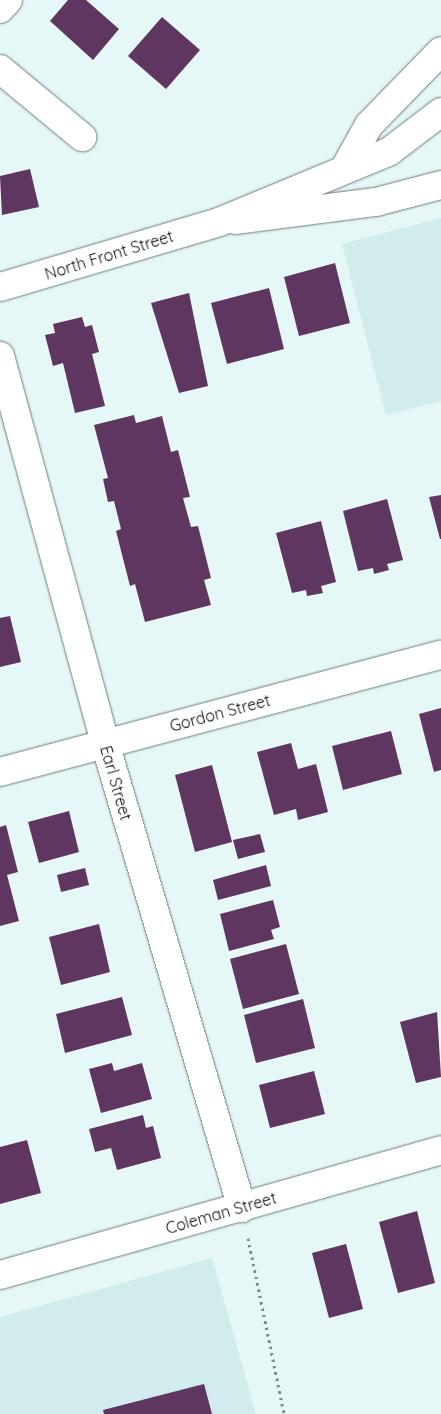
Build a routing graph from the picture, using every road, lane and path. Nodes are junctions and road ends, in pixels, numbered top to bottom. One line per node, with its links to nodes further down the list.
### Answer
1 (8, 0): 2 (street)
2 (0, 9)
3 (441, 51): 7 (street)
4 (0, 69): 6 (street)
5 (441, 112): 7 (street, North Front Street)
6 (82, 136)
7 (346, 166): 9 (street, North Front Street)
8 (441, 185): 9 (street, North Front Street)
9 (219, 222): 10 (street, North Front Street)
10 (0, 288)
11 (0, 356): 13 (street, Earl Street)
12 (441, 655): 13 (street, Gordon Street)
13 (105, 743): 14 (street, Gordon Street); 16 (street, Earl Street)
14 (0, 772)
15 (441, 1150): 16 (street, Coleman Street)
16 (242, 1208): 17 (street, Coleman Street); 18 (path)
17 (0, 1275)
18 (284, 1414)

